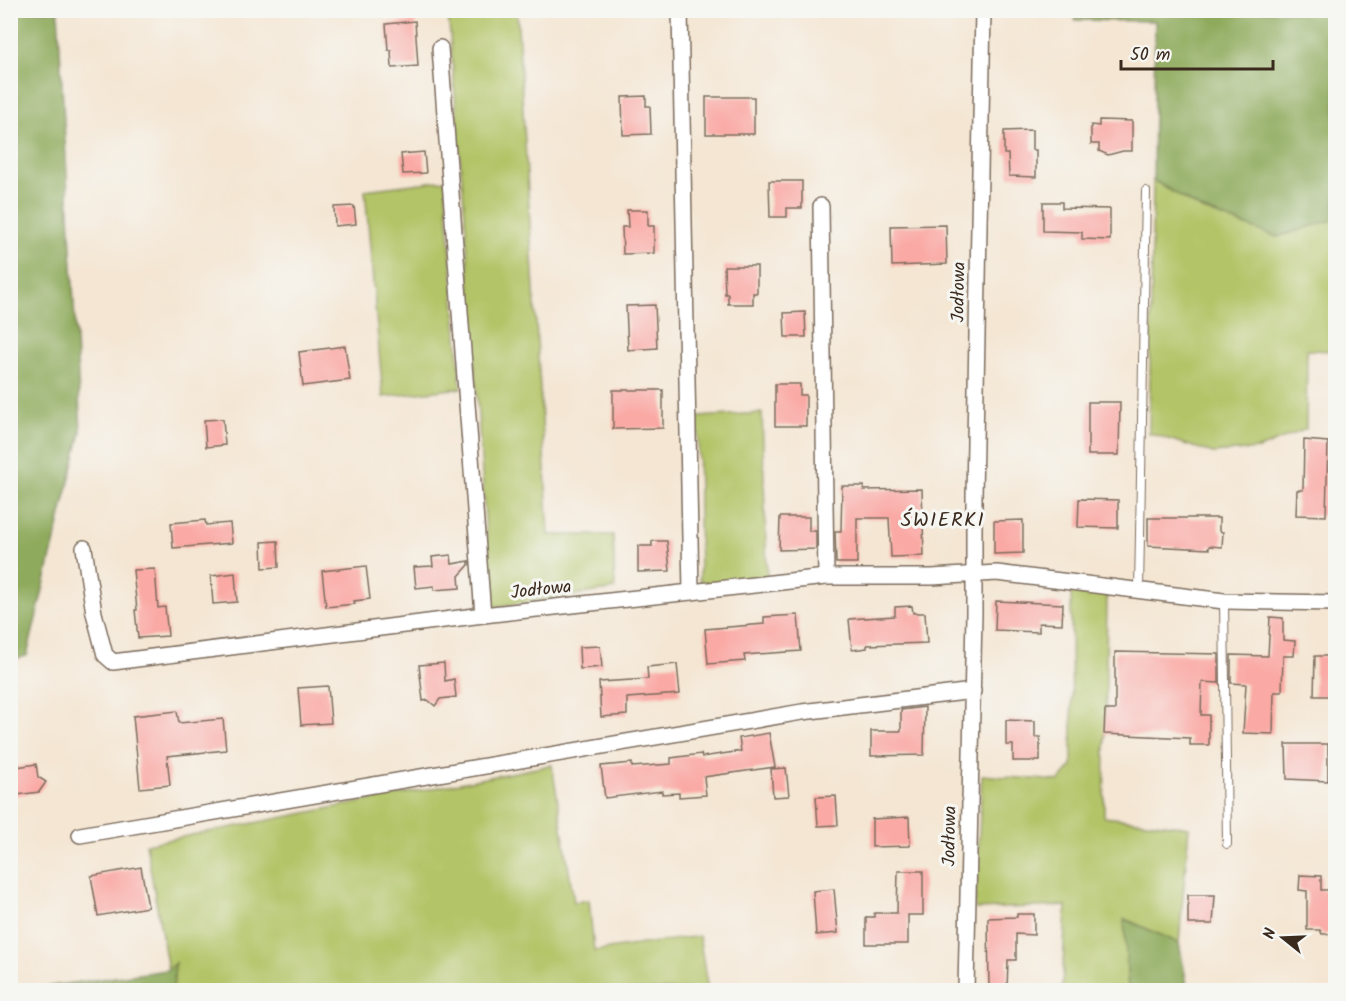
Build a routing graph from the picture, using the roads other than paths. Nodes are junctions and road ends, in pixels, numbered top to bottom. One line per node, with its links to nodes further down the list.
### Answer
1 (680, 10): 10 (street)
2 (983, 10): 7 (street, Jodłowa)
3 (440, 48): 13 (street)
4 (1146, 190): 9 (lane)
5 (821, 206): 8 (street)
6 (84, 548): 13 (street, Jodłowa)
7 (974, 574): 8 (street, Jodłowa); 9 (street, Jodłowa); 14 (street, Jodłowa)
8 (826, 577): 10 (street, Jodłowa)
9 (1139, 591): 11 (street, Jodłowa)
10 (691, 592): 13 (street, Jodłowa)
11 (1224, 601): 12 (street, Jodłowa); 16 (lane)
12 (1335, 603)
13 (483, 615)
14 (973, 691): 15 (street); 17 (street, Jodłowa)
15 (80, 835)
16 (1227, 844)
17 (966, 990)

